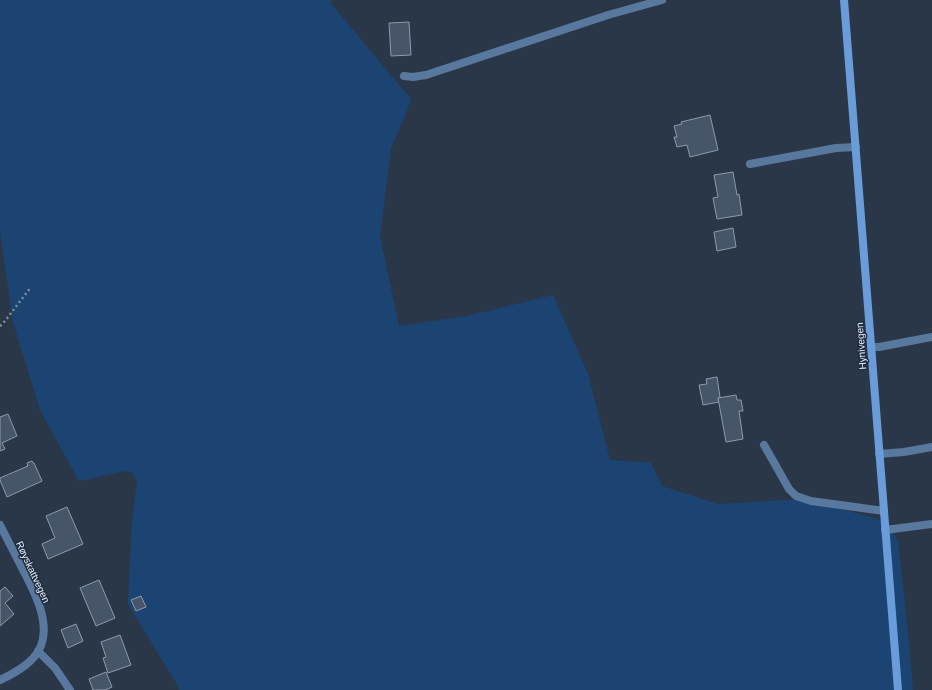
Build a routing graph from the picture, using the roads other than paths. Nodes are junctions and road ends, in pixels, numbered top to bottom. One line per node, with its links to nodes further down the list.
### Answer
1 (662, 0): 3 (street)
2 (844, 0): 4 (main road, Hynivegen)
3 (404, 76)
4 (856, 147): 5 (street); 7 (main road, Hynivegen)
5 (750, 164)
6 (932, 337): 7 (street)
7 (871, 347): 10 (main road, Hynivegen)
8 (764, 445): 11 (street)
9 (932, 447): 10 (street)
10 (879, 454): 11 (main road, Hynivegen)
11 (884, 511): 14 (main road, Hynivegen)
12 (932, 524): 14 (street)
13 (0, 525): 15 (street, Røyskattvegen)
14 (885, 530): 18 (main road, Hynivegen)
15 (38, 651): 16 (street, Røyskattvegen); 17 (street)
16 (0, 680)
17 (70, 690)
18 (898, 690)

